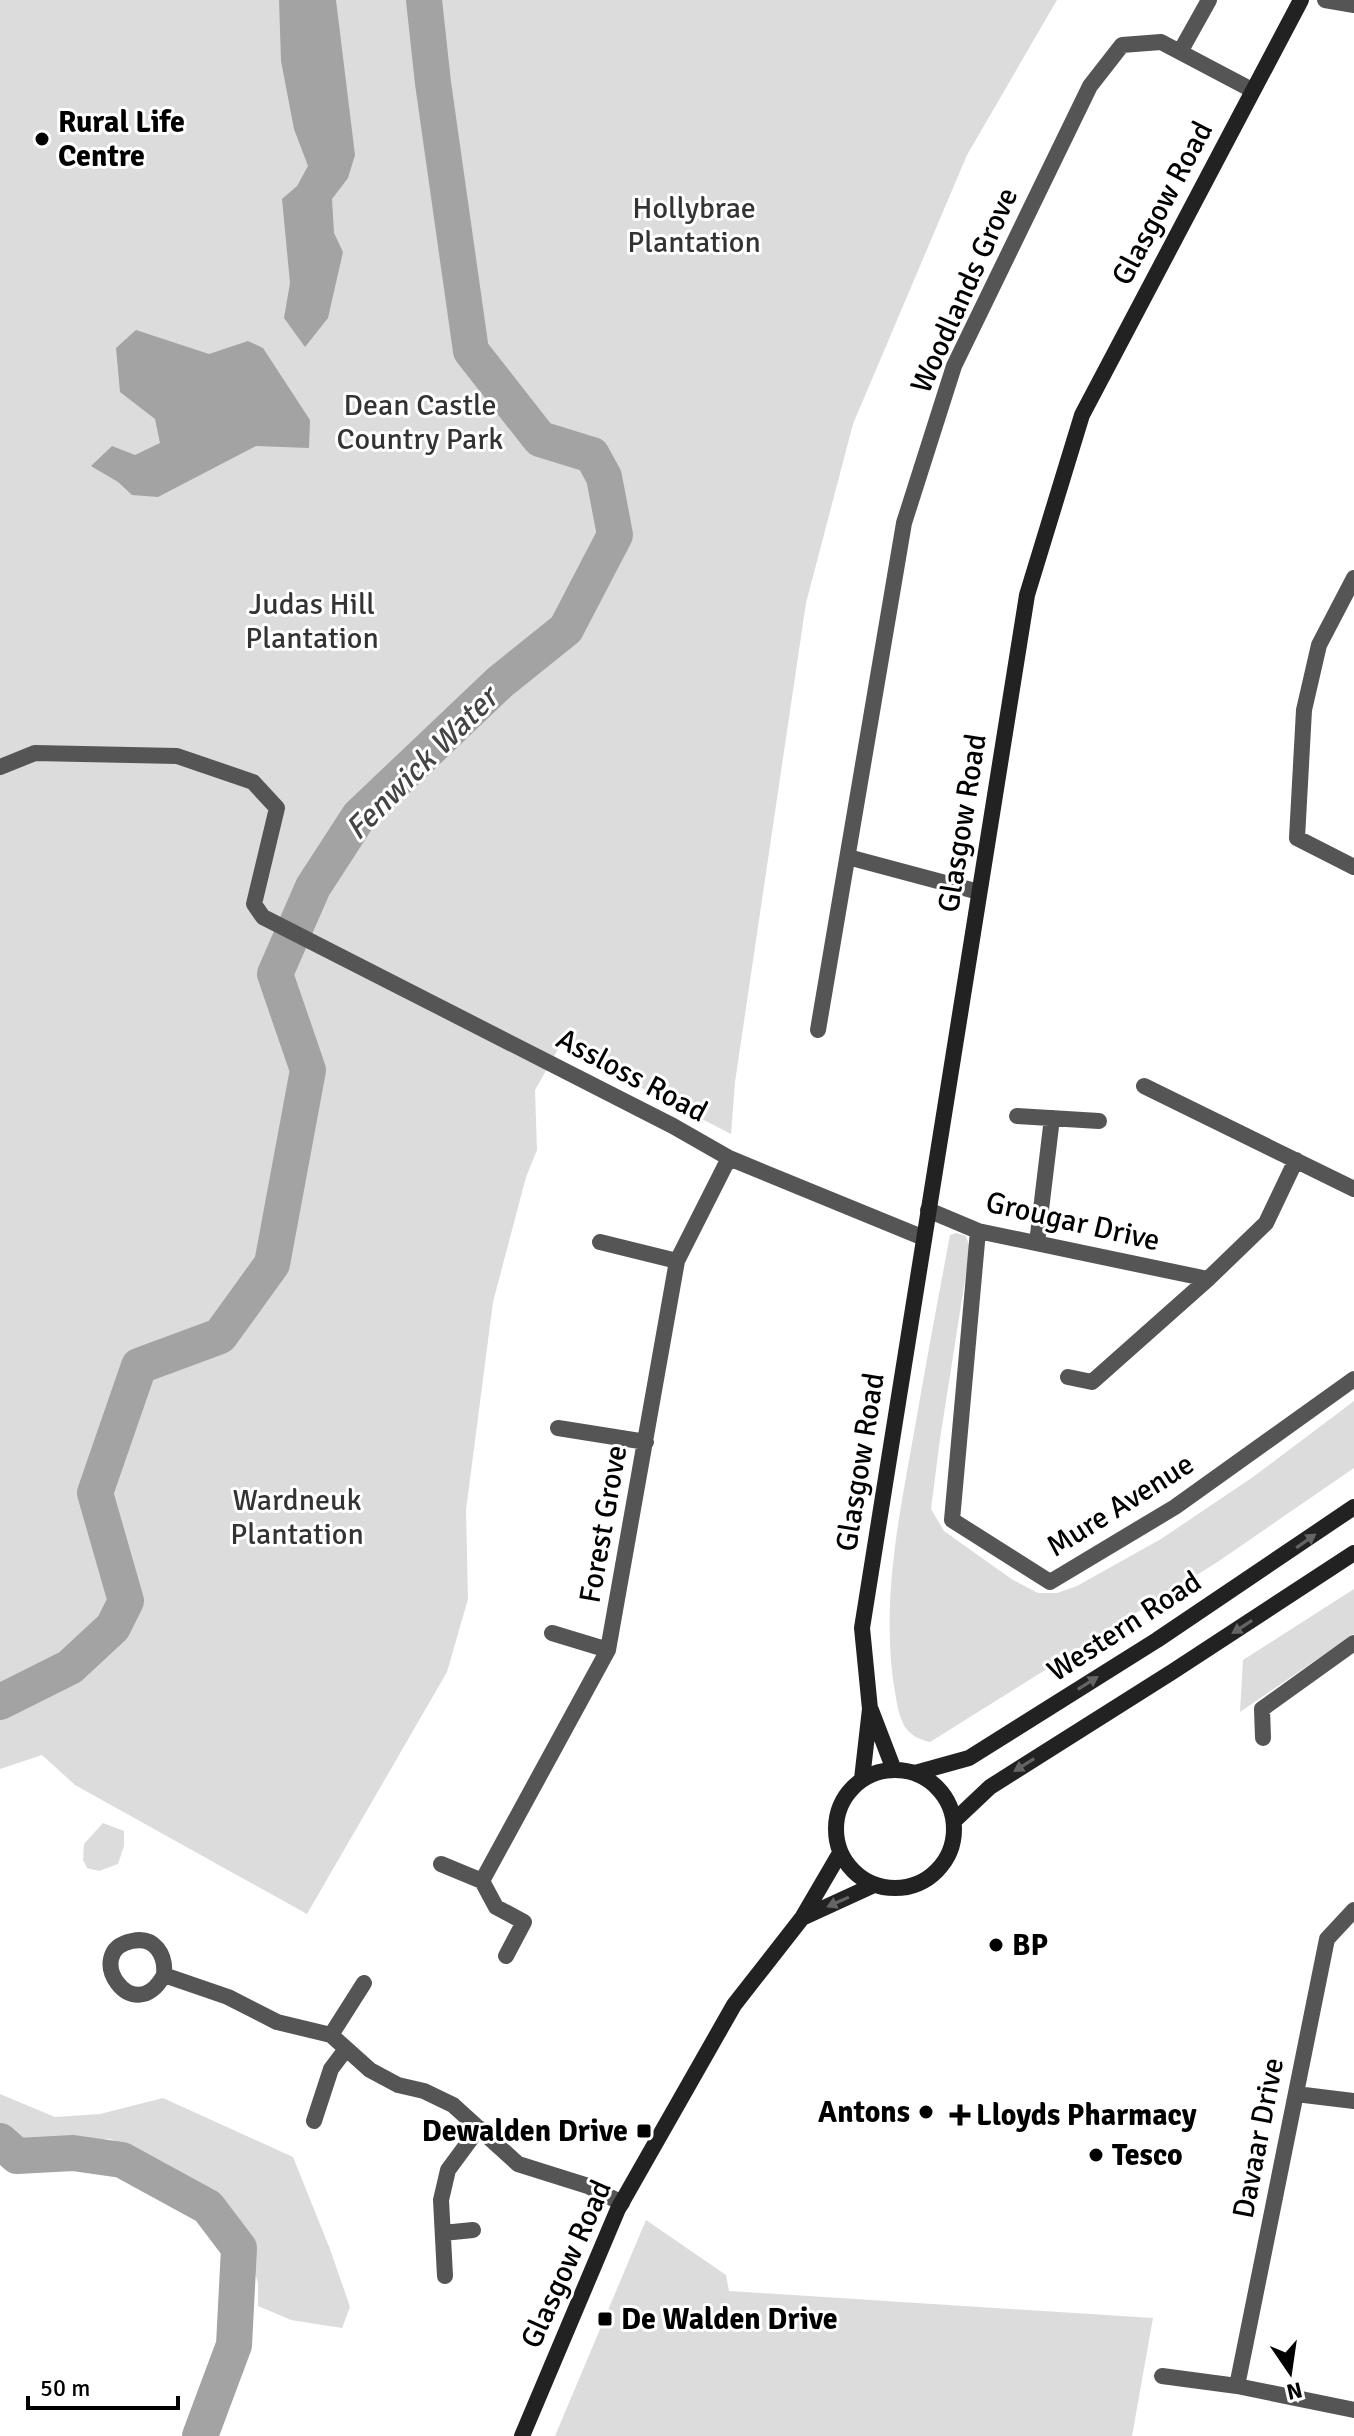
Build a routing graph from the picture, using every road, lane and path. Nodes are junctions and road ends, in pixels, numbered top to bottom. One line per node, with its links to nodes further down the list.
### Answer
1 (1209, 0): 5 (street)
2 (1301, 0): 6 (main road, Glasgow Road)
3 (1325, 0): 4 (street)
4 (1354, 5)
5 (1180, 52): 6 (street, Woodlands Grove); 9 (street, Woodlands Grove)
6 (1252, 90): 11 (main road, Glasgow Road)
7 (1354, 578): 10 (street)
8 (0, 767): 17 (street, Assloss Road)
9 (848, 857): 11 (street); 12 (street, Woodlands Grove)
10 (1354, 867)
11 (979, 892): 20 (main road, Glasgow Road)
12 (818, 1030)
13 (1144, 1086): 18 (street)
14 (1017, 1116): 15 (street)
15 (1052, 1118): 16 (street); 24 (street)
16 (1099, 1121)
17 (729, 1158): 22 (street, Assloss Road); 25 (street, Forest Grove)
18 (1296, 1160): 19 (street); 26 (street)
19 (1354, 1189)
20 (928, 1210): 21 (street, Grougar Drive); 22 (main road, Glasgow Road)
21 (978, 1231): 24 (street, Grougar Drive); 28 (street, Mure Avenue)
22 (924, 1238): 36 (main road, Glasgow Road)
23 (600, 1242): 25 (street)
24 (1037, 1243): 26 (street, Grougar Drive)
25 (677, 1261): 30 (street, Forest Grove)
26 (1208, 1279): 27 (street)
27 (1068, 1377)
28 (1354, 1379)
29 (558, 1428): 30 (street)
30 (646, 1442): 35 (street, Forest Grove)
31 (1354, 1507): 39 (main road, Western Road, one-way to 31)
32 (1354, 1553): 41 (main road, Western Road, one-way to 41)
33 (552, 1633): 35 (street)
34 (1354, 1643): 37 (street)
35 (608, 1650): 44 (street, Forest Grove)
36 (870, 1709): 38 (main road, Glasgow Road); 40 (main road, Glasgow Road)
37 (1263, 1738)
38 (894, 1770): 39 (main road); 40 (main road)
39 (915, 1773): 41 (main road)
40 (862, 1779): 42 (main road)
41 (954, 1821): 45 (main road)
42 (840, 1853): 45 (main road); 47 (main road, Glasgow Road)
43 (441, 1864): 44 (street)
44 (482, 1881): 48 (street)
45 (874, 1885): 47 (main road, Glasgow Road, one-way to 47)
46 (1354, 1910): 53 (street, Davaar Drive)
47 (802, 1918): 57 (main road, Glasgow Road)
48 (506, 1956)
49 (164, 1975): 51 (street)
50 (364, 1983): 51 (street)
51 (331, 2035): 52 (street)
52 (346, 2049): 55 (street); 56 (street)
53 (1296, 2094): 54 (street); 62 (street, Davaar Drive)
54 (1354, 2101)
55 (314, 2121)
56 (479, 2128): 57 (street); 59 (street)
57 (622, 2203): 64 (main road, Glasgow Road)
58 (473, 2230): 59 (street)
59 (443, 2233): 60 (street)
60 (445, 2276)
61 (1162, 2376): 62 (street)
62 (1237, 2386): 63 (street)
63 (1354, 2410)
64 (522, 2436)

